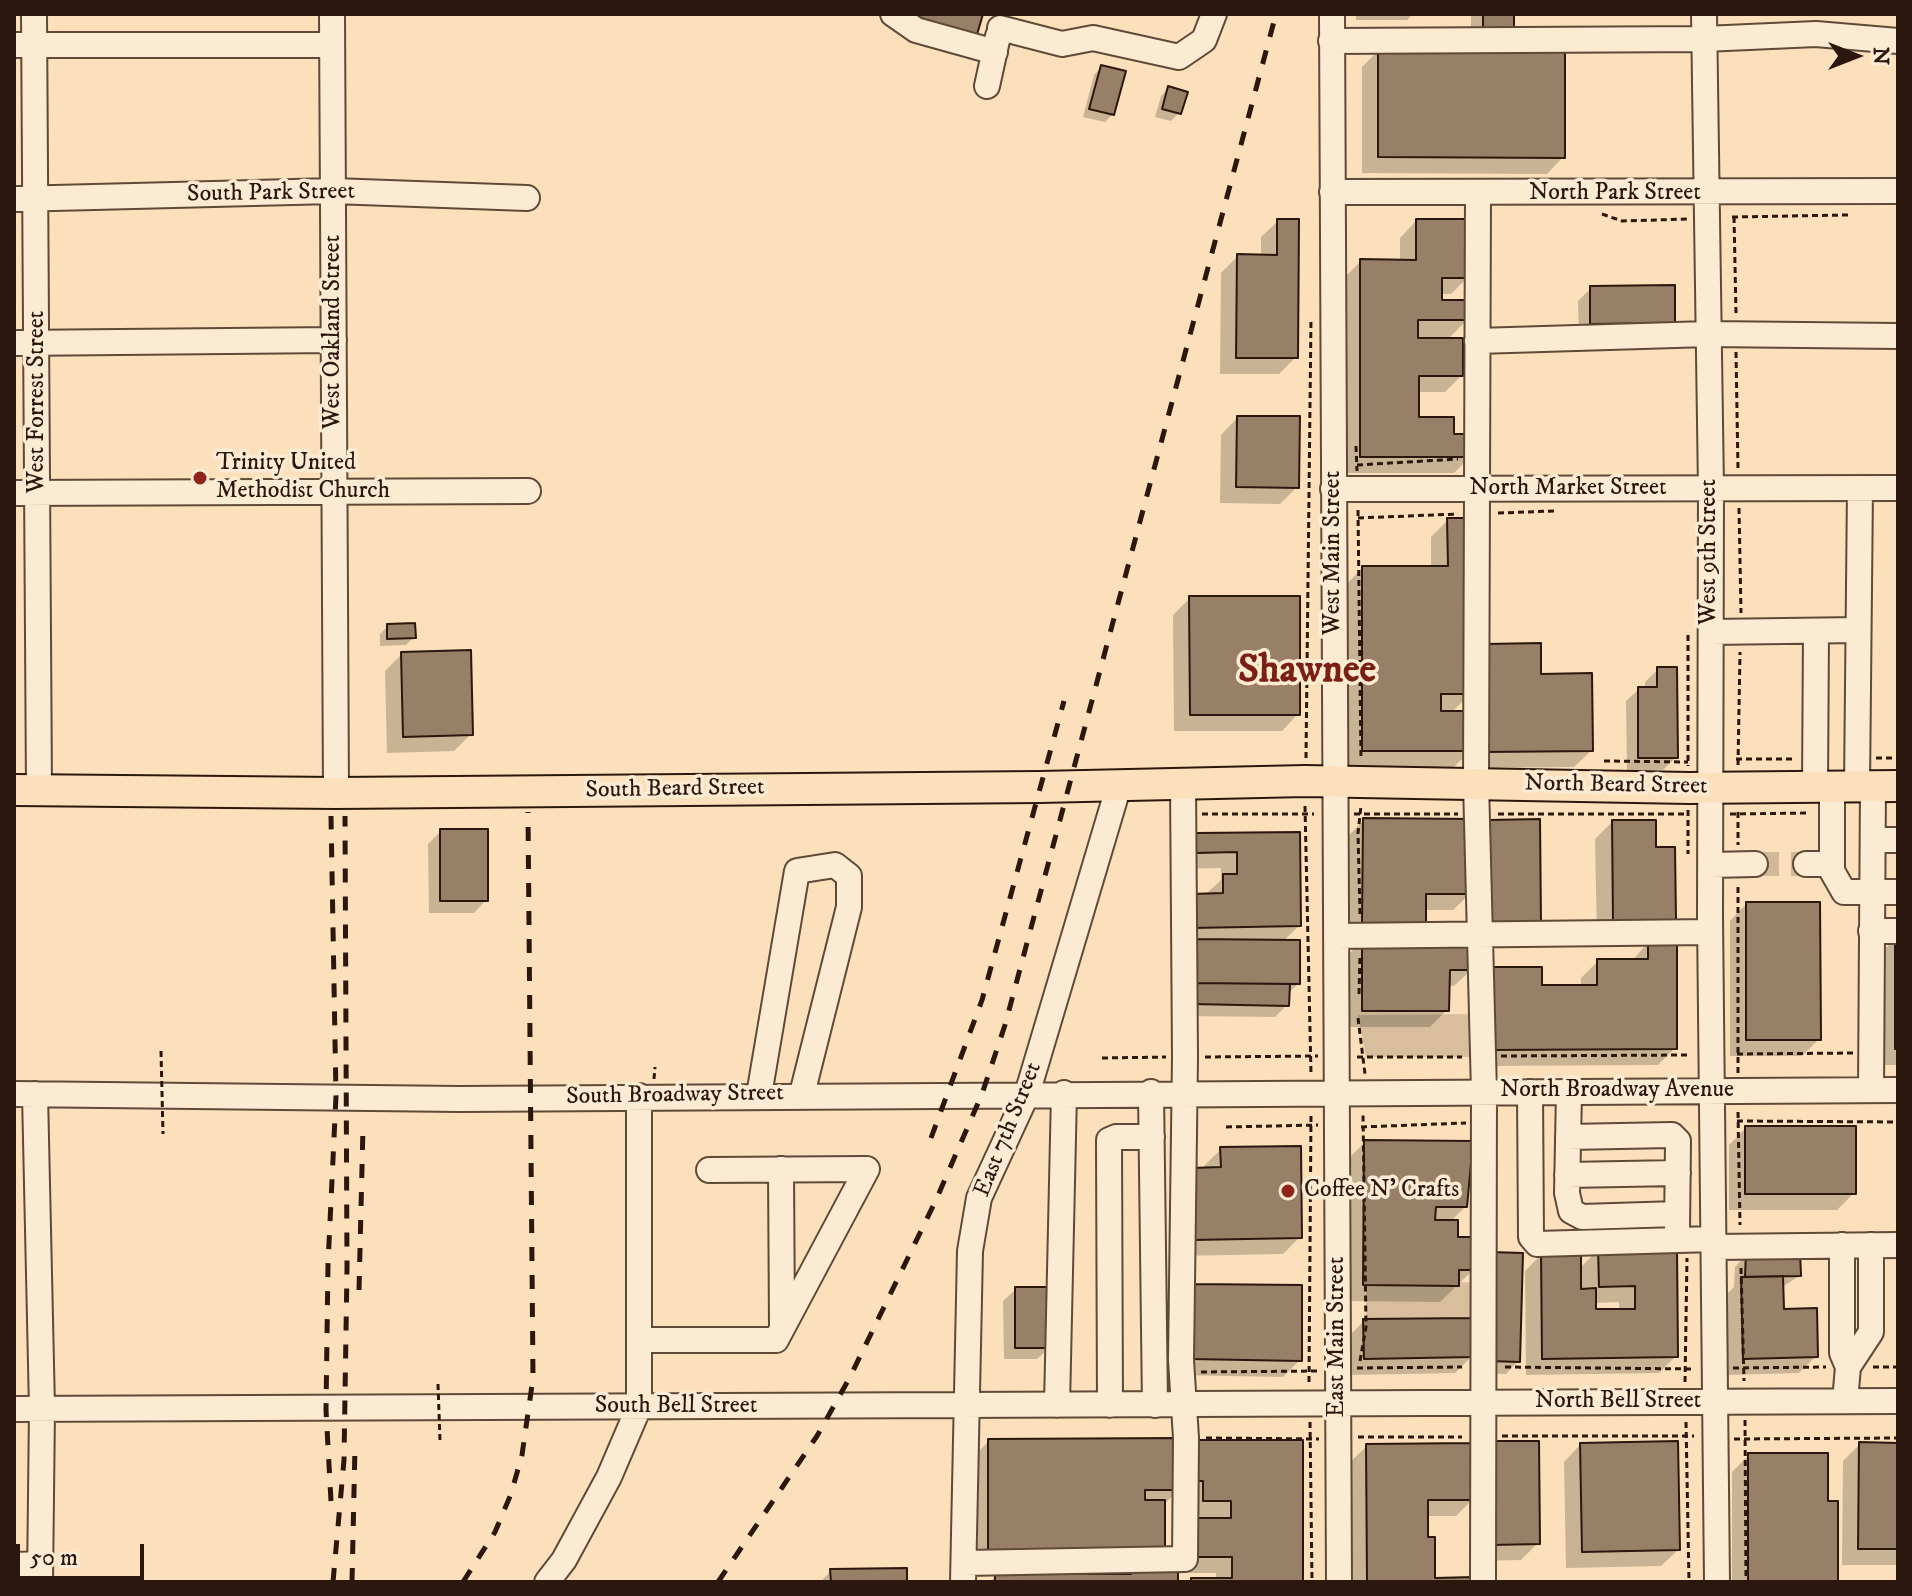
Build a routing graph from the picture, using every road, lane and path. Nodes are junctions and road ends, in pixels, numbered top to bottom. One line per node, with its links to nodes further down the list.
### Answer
1 (34, 14): 11 (street, West Forrest Street)
2 (332, 14): 12 (street, West Oakland Street)
3 (893, 14): 13 (street)
4 (1214, 14): 7 (street)
5 (1332, 14): 9 (street, West Main Street)
6 (1704, 14): 8 (street, West 9th Street)
7 (1002, 21): 13 (street)
8 (1704, 39): 9 (street); 10 (street); 19 (street, West 9th Street)
9 (1331, 41): 17 (street, West Main Street)
10 (1898, 41)
11 (24, 45): 12 (street); 21 (street, West Forrest Street)
12 (332, 45): 15 (street, West Oakland Street)
13 (995, 52): 14 (street)
14 (987, 86)
15 (333, 191): 20 (street, South Park Street); 21 (street, South Park Street); 30 (street, West Oakland Street)
16 (1898, 191): 19 (street, North Park Street)
17 (1332, 192): 18 (street, North Park Street); 36 (street, West Main Street)
18 (1478, 193): 19 (street, North Park Street); 31 (street)
19 (1706, 194): 25 (street, West 9th Street)
20 (527, 198)
21 (25, 199): 32 (street, West Forrest Street)
22 (1602, 214): 25 (path)
23 (1848, 215): 24 (path)
24 (1734, 217): 25 (path); 28 (path)
25 (1706, 219): 27 (street, West 9th Street)
26 (1311, 308): 35 (path)
27 (1708, 334): 28 (street); 31 (street); 39 (street, West 9th Street)
28 (1736, 334): 29 (street); 40 (path)
29 (1898, 336)
30 (334, 340): 32 (street); 43 (street, West Oakland Street)
31 (1477, 341): 34 (street)
32 (26, 343): 42 (street, West Forrest Street)
33 (1356, 433): 36 (path)
34 (1477, 458): 36 (path); 44 (street)
35 (1308, 466): 36 (path); 46 (path)
36 (1345, 477): 44 (street, North Market Street); 47 (street, West Main Street); 48 (path)
37 (1860, 488): 38 (street, North Market Street); 40 (street, North Market Street); 49 (street)
38 (1898, 488)
39 (1711, 489): 40 (street, North Market Street); 44 (street, North Market Street); 51 (street, West 9th Street)
40 (1738, 489): 52 (path)
41 (528, 491): 43 (street)
42 (26, 493): 43 (street); 62 (street, West Forrest Street)
43 (335, 494): 63 (street, West Oakland Street)
44 (1477, 501): 45 (path); 48 (path); 58 (street)
45 (1558, 511)
46 (1309, 518): 47 (path); 55 (path)
47 (1333, 518): 48 (path); 56 (street, West Main Street)
48 (1358, 518): 56 (path)
49 (1858, 630): 50 (street); 59 (street)
50 (1816, 631): 52 (street); 59 (street)
51 (1711, 632): 52 (street); 61 (street, West 9th Street)
52 (1741, 632): 61 (path)
53 (1898, 758): 59 (path)
54 (1597, 761): 61 (path)
55 (1301, 764): 56 (main road, South Beard Street); 56 (path); 57 (main road, South Beard Street); 65 (path)
56 (1353, 768): 58 (main road, North Beard Street); 66 (street, West Main Street); 67 (path)
57 (1183, 783): 60 (main road, South Beard Street); 100 (street)
58 (1476, 783): 61 (main road, North Beard Street); 68 (street)
59 (1848, 783): 61 (main road, North Beard Street); 61 (path); 61 (path); 69 (street); 73 (street)
60 (1119, 785): 63 (main road, South Beard Street); 99 (street, East 7th Street)
61 (1725, 787): 68 (path); 71 (path); 74 (street, West 9th Street)
62 (27, 790): 63 (main road, South Beard Street)
63 (336, 793)
64 (1202, 814): 65 (path)
65 (1305, 814): 66 (path); 90 (path)
66 (1335, 814): 67 (path); 81 (street, West Main Street)
67 (1361, 814): 68 (path); 81 (path)
68 (1477, 814): 80 (street)
69 (1873, 840): 70 (street); 75 (street)
70 (1898, 840)
71 (1747, 864): 74 (street); 88 (path)
72 (1806, 864): 73 (street)
73 (1832, 864): 75 (street)
74 (1711, 865): 79 (street, West 9th Street)
75 (1871, 892): 76 (street); 77 (street)
76 (1898, 892)
77 (1871, 931): 78 (street); 85 (street)
78 (1898, 931)
79 (1710, 932): 80 (street); 87 (street, West 9th Street)
80 (1480, 935): 81 (street); 91 (street)
81 (1348, 936): 82 (path); 95 (street, West Main Street)
82 (1358, 1002)
83 (1358, 1015): 96 (path)
84 (161, 1051): 103 (path, bridge)
85 (1871, 1090): 86 (street, North Broadway Avenue); 88 (street, North Broadway Avenue)
86 (1898, 1090)
87 (1712, 1091): 88 (street, North Broadway Avenue); 93 (street, North Broadway Avenue); 114 (street, West 9th Street)
88 (1738, 1091): 118 (path)
89 (1151, 1092): 94 (street, South Broadway Street); 100 (street, South Broadway Street); 104 (street)
90 (1311, 1092): 95 (street, South Broadway Street); 100 (street, South Broadway Street); 128 (path)
91 (1484, 1092): 92 (street, North Broadway Avenue); 96 (street, North Broadway Avenue); 121 (street)
92 (1530, 1092): 93 (street, North Broadway Avenue); 113 (street)
93 (1569, 1092): 105 (street)
94 (1064, 1093): 99 (street, South Broadway Street); 139 (street)
95 (1337, 1093): 96 (street, North Broadway Avenue); 125 (street, East Main Street)
96 (1364, 1093): 125 (path)
97 (25, 1094): 102 (street, South Broadway Street); 145 (street)
98 (802, 1094): 99 (street, South Broadway Street); 101 (street, South Broadway Street); 101 (street)
99 (1027, 1094): 142 (street, East 7th Street)
100 (1183, 1094): 137 (street)
101 (759, 1095): 102 (street, South Broadway Street)
102 (639, 1096): 120 (street)
103 (163, 1134)
104 (1152, 1137): 140 (street); 141 (street)
105 (1568, 1137): 108 (street); 109 (street)
106 (781, 1169): 107 (street); 119 (street); 119 (street)
107 (709, 1170)
108 (1678, 1173): 109 (street); 110 (street)
109 (1567, 1175): 111 (street)
110 (1677, 1214): 111 (street); 112 (street)
111 (1582, 1217): 113 (street)
112 (1677, 1239): 113 (street); 114 (street)
113 (1568, 1243)
114 (1714, 1243): 118 (street); 126 (street, West 9th Street)
115 (1842, 1245): 116 (street); 118 (street); 123 (street)
116 (1871, 1245): 117 (street); 123 (street)
117 (1898, 1245)
118 (1741, 1246): 122 (path)
119 (782, 1329): 120 (street)
120 (639, 1340): 143 (street)
121 (1483, 1367): 125 (path); 126 (path); 136 (street)
122 (1743, 1367): 123 (path); 126 (path); 133 (path)
123 (1848, 1367): 124 (path); 131 (street)
124 (1898, 1367)
125 (1348, 1368): 128 (path); 134 (street, East Main Street); 135 (path)
126 (1717, 1368): 130 (street, West 9th Street)
127 (1190, 1372): 128 (path)
128 (1308, 1372): 138 (path)
129 (438, 1384): 153 (path, bridge)
130 (1716, 1401): 133 (street, North Bell Street); 136 (street, North Bell Street); 150 (street, West 9th Street)
131 (1845, 1401): 132 (street, North Bell Street); 133 (street, North Bell Street)
132 (1898, 1401)
133 (1744, 1402): 152 (path)
134 (1339, 1403): 135 (street, North Bell Street); 138 (street, South Bell Street); 149 (street, East Main Street)
135 (1368, 1403): 136 (street, North Bell Street); 149 (path)
136 (1483, 1403): 146 (street)
137 (1184, 1404): 138 (street, South Bell Street); 141 (street, South Bell Street); 147 (street)
138 (1310, 1404): 148 (path)
139 (1057, 1405): 140 (street, South Bell Street); 142 (street, South Bell Street)
140 (1110, 1405): 141 (street, South Bell Street)
141 (1155, 1405)
142 (965, 1406): 143 (street, South Bell Street); 156 (street, East 7th Street)
143 (639, 1407): 145 (street, South Bell Street); 158 (street)
144 (14, 1409): 145 (street, South Bell Street)
145 (42, 1409): 157 (street)
146 (1482, 1437): 149 (path); 150 (path); 161 (street)
147 (1186, 1438): 148 (path); 155 (street)
148 (1311, 1438): 149 (path); 159 (path)
149 (1349, 1438): 160 (street, East Main Street)
150 (1715, 1438): 152 (path); 162 (street, West 9th Street)
151 (1898, 1438): 152 (path)
152 (1745, 1439): 163 (path)
153 (440, 1441)
154 (14, 1565): 157 (street)
155 (1185, 1570): 156 (street)
156 (964, 1572)
157 (40, 1573)
158 (547, 1582)
159 (1312, 1582)
160 (1339, 1582)
161 (1483, 1582)
162 (1717, 1582)
163 (1746, 1582)

